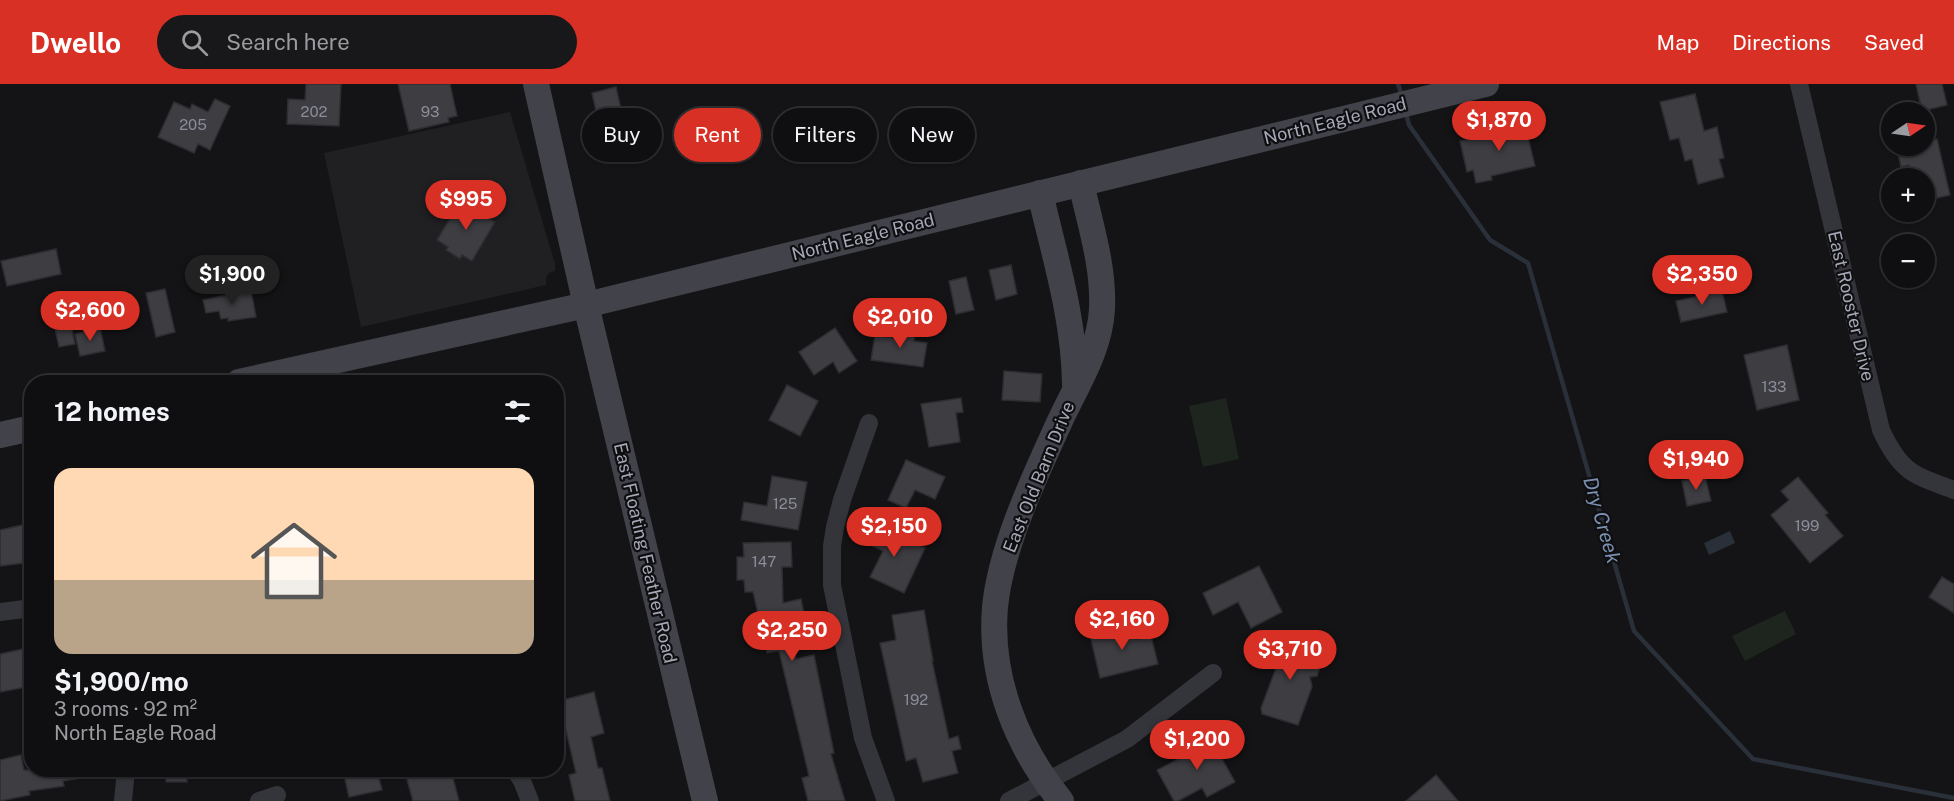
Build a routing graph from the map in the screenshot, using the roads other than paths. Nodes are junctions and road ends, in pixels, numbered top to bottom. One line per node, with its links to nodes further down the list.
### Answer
1 (536, 84): 6 (main road, East Floating Feather Road)
2 (1486, 84): 4 (main road, North Eagle Road)
3 (1799, 84): 12 (street, East Rooster Drive)
4 (1081, 183): 5 (main road, North Eagle Road); 8 (main road, East Old Barn Drive)
5 (1040, 193): 6 (main road, North Eagle Road); 8 (main road, East Old Barn Drive)
6 (586, 305): 7 (main road, North Eagle Road); 23 (main road, East Floating Feather Road)
7 (270, 375)
8 (1075, 388): 18 (main road, East Old Barn Drive)
9 (869, 423): 24 (street)
10 (24, 430): 11 (main road)
11 (0, 435)
12 (1954, 490)
13 (24, 609): 14 (street)
14 (0, 612)
15 (1213, 673): 18 (street)
16 (125, 777): 20 (street)
17 (519, 777): 22 (street)
18 (1053, 791): 25 (street)
19 (277, 795): 21 (street)
20 (123, 801)
21 (259, 801)
22 (530, 801)
23 (705, 801)
24 (886, 801)
25 (1009, 801)

